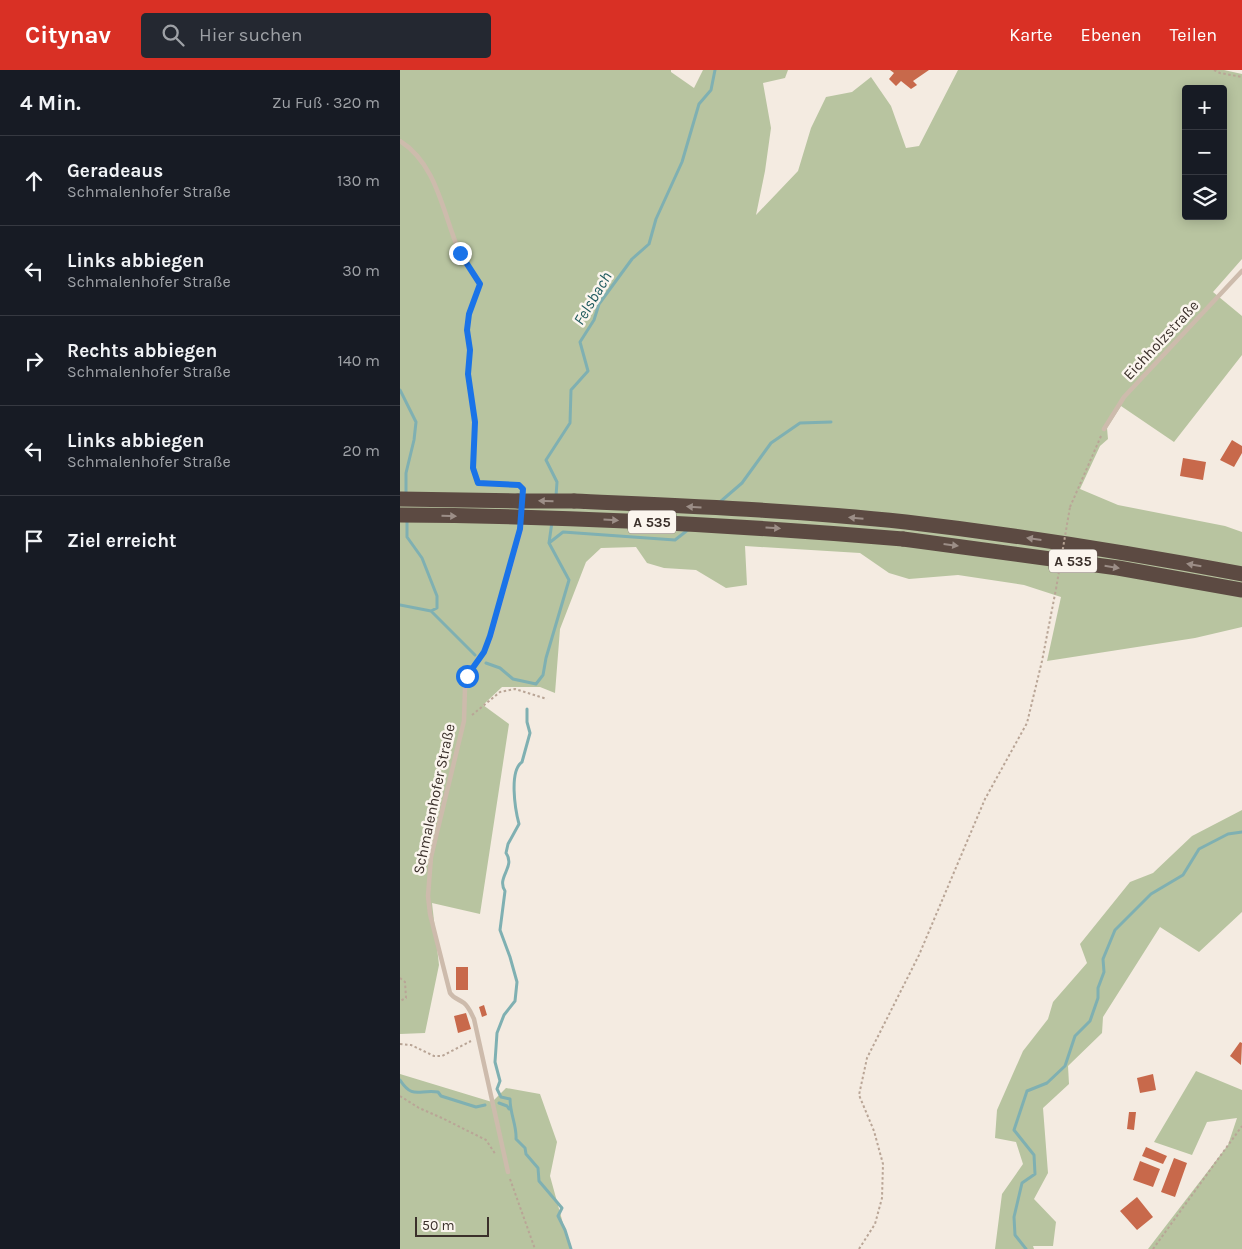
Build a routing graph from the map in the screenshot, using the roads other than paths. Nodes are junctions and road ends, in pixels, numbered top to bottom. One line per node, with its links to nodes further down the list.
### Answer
1 (400, 141): 8 (lane, Schmalenhofer Straße)
2 (1242, 271): 3 (lane, Eichholzstraße)
3 (1104, 429)
4 (400, 499): 6 (highway, A 535, one-way to 4, bridge)
5 (400, 515): 7 (highway, A 535, one-way to 7, bridge)
6 (1242, 574)
7 (1242, 590)
8 (508, 1172)

